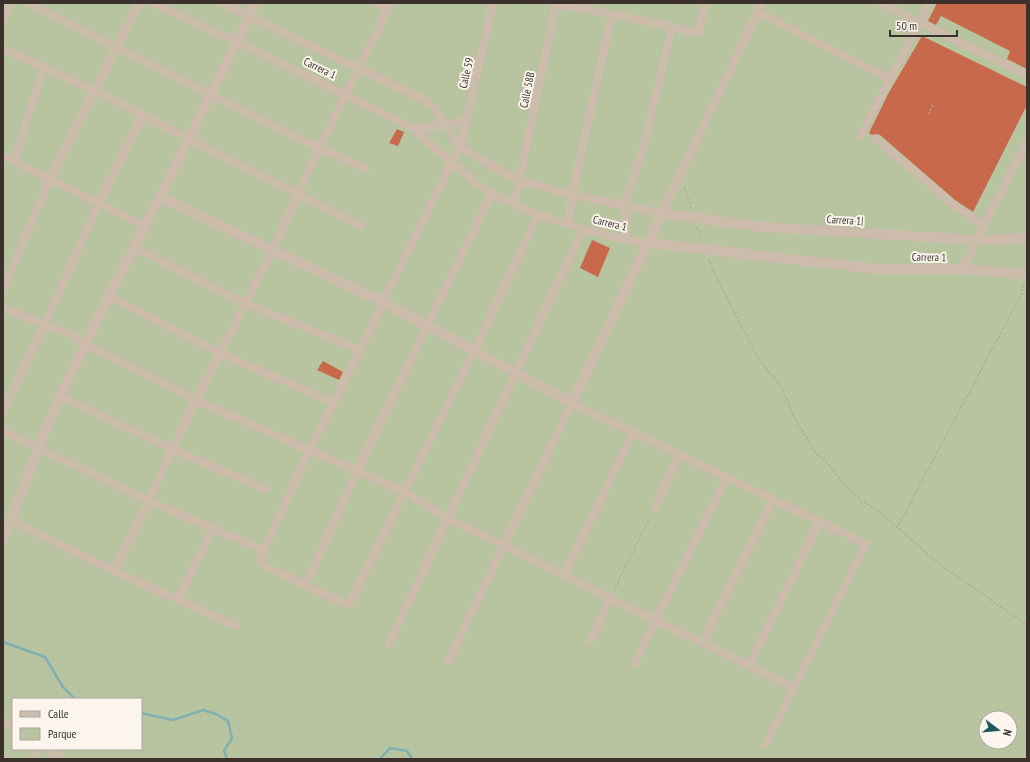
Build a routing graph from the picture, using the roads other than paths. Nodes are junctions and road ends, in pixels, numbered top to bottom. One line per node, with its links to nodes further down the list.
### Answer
1 (8, 3): 18 (street)
2 (28, 3): 22 (street)
3 (139, 3): 22 (street)
4 (152, 3): 21 (street, Carrera 1)
5 (221, 3): 17 (street)
6 (256, 3): 17 (street)
7 (376, 3): 14 (street)
8 (493, 3): 32 (street, Calle 59)
9 (556, 3): 16 (street); 46 (street, Calle 58B)
10 (705, 3): 20 (street)
11 (762, 3): 15 (street)
12 (880, 3): 19 (street)
13 (929, 3): 19 (street)
14 (389, 6): 25 (street)
15 (758, 12): 27 (street); 54 (street)
16 (612, 14): 20 (street); 49 (street)
17 (249, 16): 21 (street); 25 (street)
18 (3, 19)
19 (920, 21): 26 (street); 27 (street)
20 (672, 28): 53 (street)
21 (237, 42): 29 (street); 30 (street, Carrera 1)
22 (118, 47): 28 (street); 29 (street)
23 (3, 49): 24 (street)
24 (44, 67): 28 (street); 42 (street)
25 (359, 68): 30 (street); 33 (street)
26 (1027, 75)
27 (890, 79): 35 (street)
28 (95, 92): 31 (street); 45 (street)
29 (211, 94): 37 (street); 40 (street)
30 (346, 94): 34 (street, Carrera 1); 40 (street)
31 (142, 116): 37 (street); 51 (street)
32 (466, 121): 33 (street); 39 (street, Calle 59)
33 (445, 125): 34 (street); 39 (street)
34 (415, 130): 43 (street, Carrera 1)
35 (861, 135)
36 (876, 139): 59 (street)
37 (188, 140): 48 (street); 50 (street)
38 (1027, 141): 59 (street)
39 (460, 147): 43 (street, Calle 59); 46 (street)
40 (320, 148): 44 (street); 48 (street)
41 (3, 156): 42 (street)
42 (14, 162): 45 (street)
43 (451, 163): 47 (street, Carrera 1); 71 (street, Calle 59)
44 (366, 169)
45 (50, 179): 51 (street); 69 (street)
46 (520, 182): 49 (street); 52 (street, Calle 58B)
47 (491, 194): 52 (street, Carrera 1); 75 (street)
48 (298, 195): 58 (street); 66 (street)
49 (572, 195): 53 (street); 56 (street)
50 (160, 197): 57 (street); 66 (street)
51 (99, 203): 57 (street); 74 (street)
52 (514, 204): 55 (street, Carrera 1)
53 (624, 206): 54 (street); 62 (street)
54 (662, 213): 63 (street, Carrera 1|); 64 (street)
55 (538, 214): 56 (street, Carrera 1); 78 (street)
56 (568, 224): 60 (street, Carrera 1)
57 (145, 226): 65 (street)
58 (361, 226)
59 (984, 226): 63 (street)
60 (583, 229): 62 (street, Carrera 1); 80 (street)
61 (1027, 238): 63 (street, Carrera 1|)
62 (626, 240): 64 (street, Carrera 1)
63 (977, 240): 67 (street)
64 (648, 243): 67 (street, Carrera 1); 84 (street)
65 (134, 247): 70 (street); 72 (street)
66 (272, 249): 71 (street); 72 (street)
67 (962, 270): 68 (street, Carrera 1)
68 (1027, 275)
69 (3, 290)
70 (109, 296): 76 (street); 79 (street)
71 (383, 302): 75 (street); 77 (street, Calle 59)
72 (245, 303): 77 (street); 79 (street)
73 (3, 308): 74 (street)
74 (45, 324): 76 (street); 85 (street)
75 (428, 326): 78 (street); 92 (street)
76 (86, 345): 81 (street); 82 (street)
77 (360, 350): 83 (street, Calle 59)
78 (474, 351): 80 (street); 95 (street)
79 (220, 353): 82 (street); 83 (street)
80 (516, 373): 84 (street); 99 (street)
81 (60, 396): 88 (street); 89 (street)
82 (196, 400): 89 (street); 90 (street)
83 (334, 402): 90 (street, Calle 59)
84 (572, 403): 87 (street); 104 (street)
85 (3, 411)
86 (3, 431): 88 (street)
87 (633, 433): 91 (street); 107 (street)
88 (39, 447): 97 (street); 100 (street)
89 (172, 449): 94 (street); 97 (street)
90 (310, 449): 92 (street); 105 (street, Calle 59)
91 (679, 455): 93 (street); 98 (street)
92 (357, 471): 95 (street); 108 (street)
93 (726, 478): 96 (street); 111 (street)
94 (265, 489)
95 (405, 492): 99 (street); 108 (street)
96 (773, 500): 101 (street); 114 (street)
97 (149, 501): 102 (street); 106 (street)
98 (655, 507)
99 (447, 518): 104 (street); 115 (street)
100 (11, 520): 103 (street); 106 (street)
101 (819, 522): 118 (street); 119 (street)
102 (212, 528): 105 (street); 110 (street)
103 (3, 540)
104 (504, 545): 107 (street); 116 (street)
105 (264, 550): 108 (street)
106 (114, 571): 110 (street)
107 (564, 575): 109 (street)
108 (306, 585)
109 (610, 597): 111 (street); 113 (street)
110 (178, 599): 112 (street)
111 (657, 620): 114 (street); 117 (street)
112 (236, 626)
113 (591, 640)
114 (702, 643): 118 (street)
115 (389, 644)
116 (448, 662)
117 (635, 662)
118 (750, 666): 119 (street)
119 (794, 688): 120 (street)
120 (766, 744)
121 (50, 750): 122 (street)
122 (63, 759)

